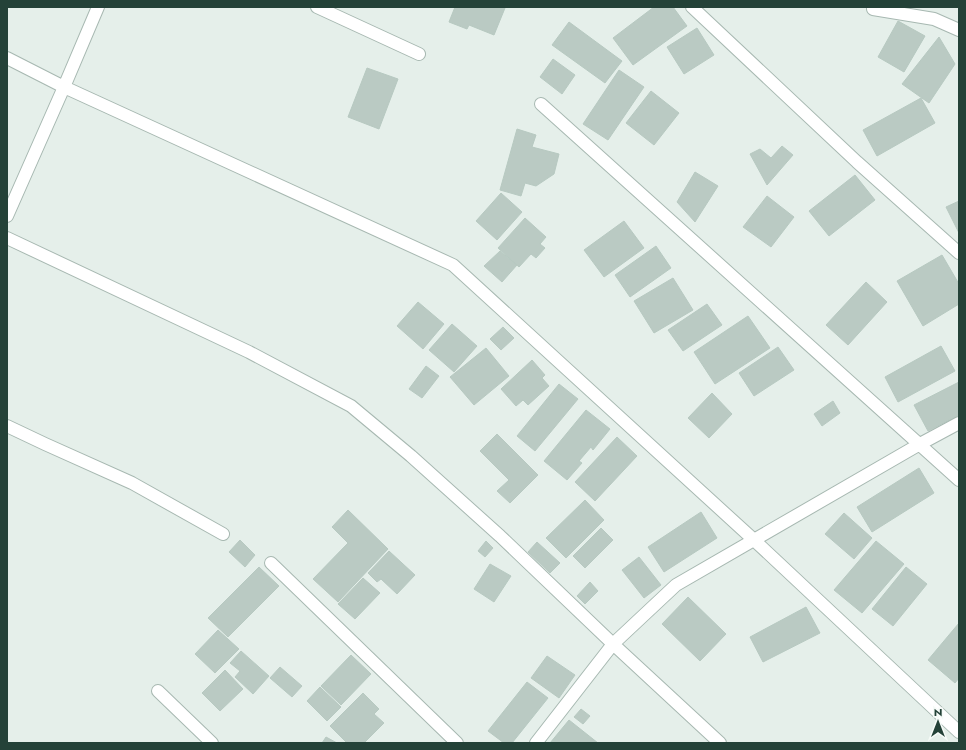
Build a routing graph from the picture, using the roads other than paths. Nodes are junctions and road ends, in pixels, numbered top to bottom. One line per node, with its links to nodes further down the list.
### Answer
1 (98, 7): 8 (street)
2 (317, 7): 6 (street)
3 (692, 7): 12 (street)
4 (873, 9): 5 (street)
5 (959, 30)
6 (419, 54)
7 (7, 58): 8 (street)
8 (64, 87): 10 (street); 18 (street)
9 (541, 104): 15 (street)
10 (7, 216)
11 (7, 238): 20 (street)
12 (959, 254)
13 (959, 423): 15 (street)
14 (7, 426): 17 (street)
15 (920, 444): 16 (street); 18 (street)
16 (959, 480)
17 (223, 534)
18 (754, 540): 20 (street); 22 (street)
19 (271, 563): 24 (street)
20 (613, 644): 25 (street); 26 (street)
21 (158, 691): 23 (street)
22 (959, 732)
23 (212, 743)
24 (457, 743)
25 (536, 743)
26 (720, 743)

